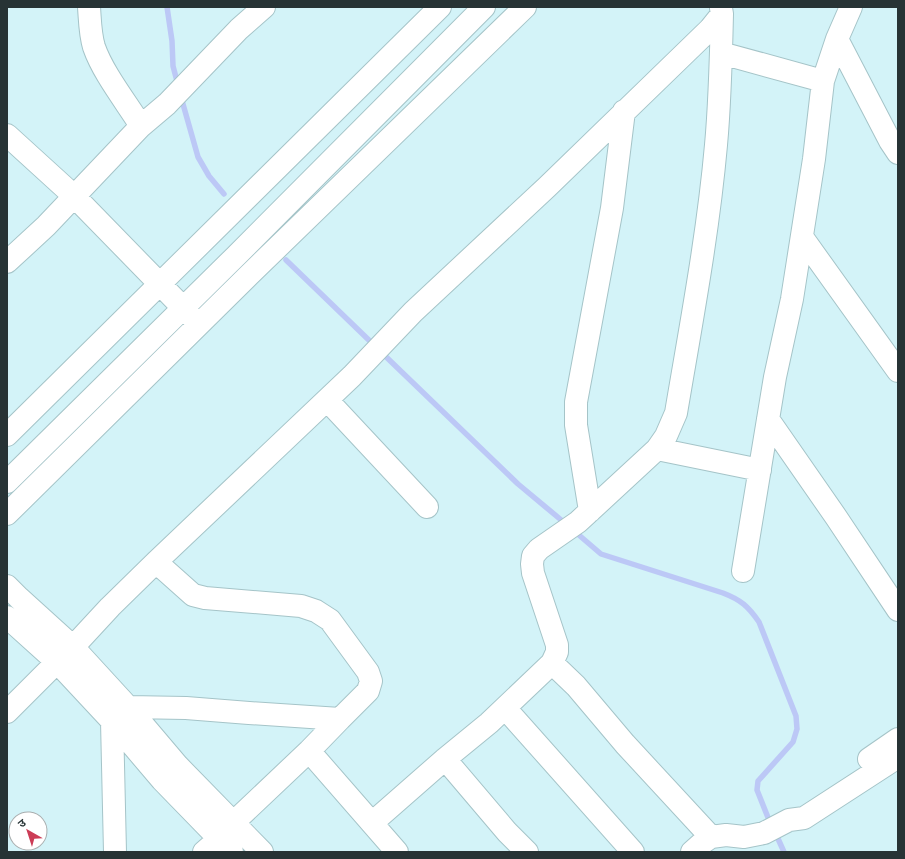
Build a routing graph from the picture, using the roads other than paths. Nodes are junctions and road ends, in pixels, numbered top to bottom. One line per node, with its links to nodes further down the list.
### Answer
1 (89, 7): 12 (street)
2 (264, 7): 12 (street)
3 (440, 7): 18 (street)
4 (484, 7): 19 (street)
5 (525, 7): 20 (street)
6 (851, 7): 8 (street)
7 (722, 11): 9 (street); 11 (street)
8 (837, 39): 10 (street); 14 (street)
9 (721, 53): 10 (street); 25 (street)
10 (823, 81): 16 (street)
11 (624, 111): 22 (street); 30 (street)
12 (141, 126): 15 (street)
13 (7, 135): 15 (street)
14 (898, 153)
15 (74, 196): 17 (street); 18 (street)
16 (802, 237): 21 (street); 23 (street)
17 (7, 262)
18 (160, 283): 19 (street); 24 (street)
19 (184, 308): 20 (street); 27 (street)
20 (199, 324): 29 (street)
21 (898, 371)
22 (327, 400): 28 (street); 31 (street)
23 (768, 419): 26 (street); 34 (street)
24 (7, 435)
25 (657, 449): 26 (street); 30 (street)
26 (760, 470): 32 (street)
27 (7, 482)
28 (427, 507)
29 (7, 514)
30 (584, 516): 38 (street)
31 (156, 562): 36 (street); 42 (street)
32 (743, 571)
33 (7, 586): 36 (street)
34 (898, 610)
35 (7, 616): 37 (street)
36 (73, 647): 39 (street)
37 (57, 662): 41 (street); 43 (street)
38 (552, 663): 40 (street); 51 (street)
39 (128, 707): 42 (street); 48 (street)
40 (505, 708): 47 (street); 58 (street)
41 (7, 712)
42 (340, 719): 45 (street)
43 (112, 721): 52 (street); 53 (street)
44 (898, 739): 50 (street)
45 (309, 751): 48 (street); 49 (street)
46 (898, 757): 50 (street)
47 (445, 759): 49 (street); 57 (street)
48 (234, 822): 55 (street)
49 (372, 823): 56 (street)
50 (778, 826): 51 (street)
51 (711, 837): 59 (street)
52 (226, 845): 54 (street)
53 (115, 852)
54 (204, 852)
55 (262, 852)
56 (397, 852)
57 (527, 852)
58 (633, 852)
59 (692, 852)

